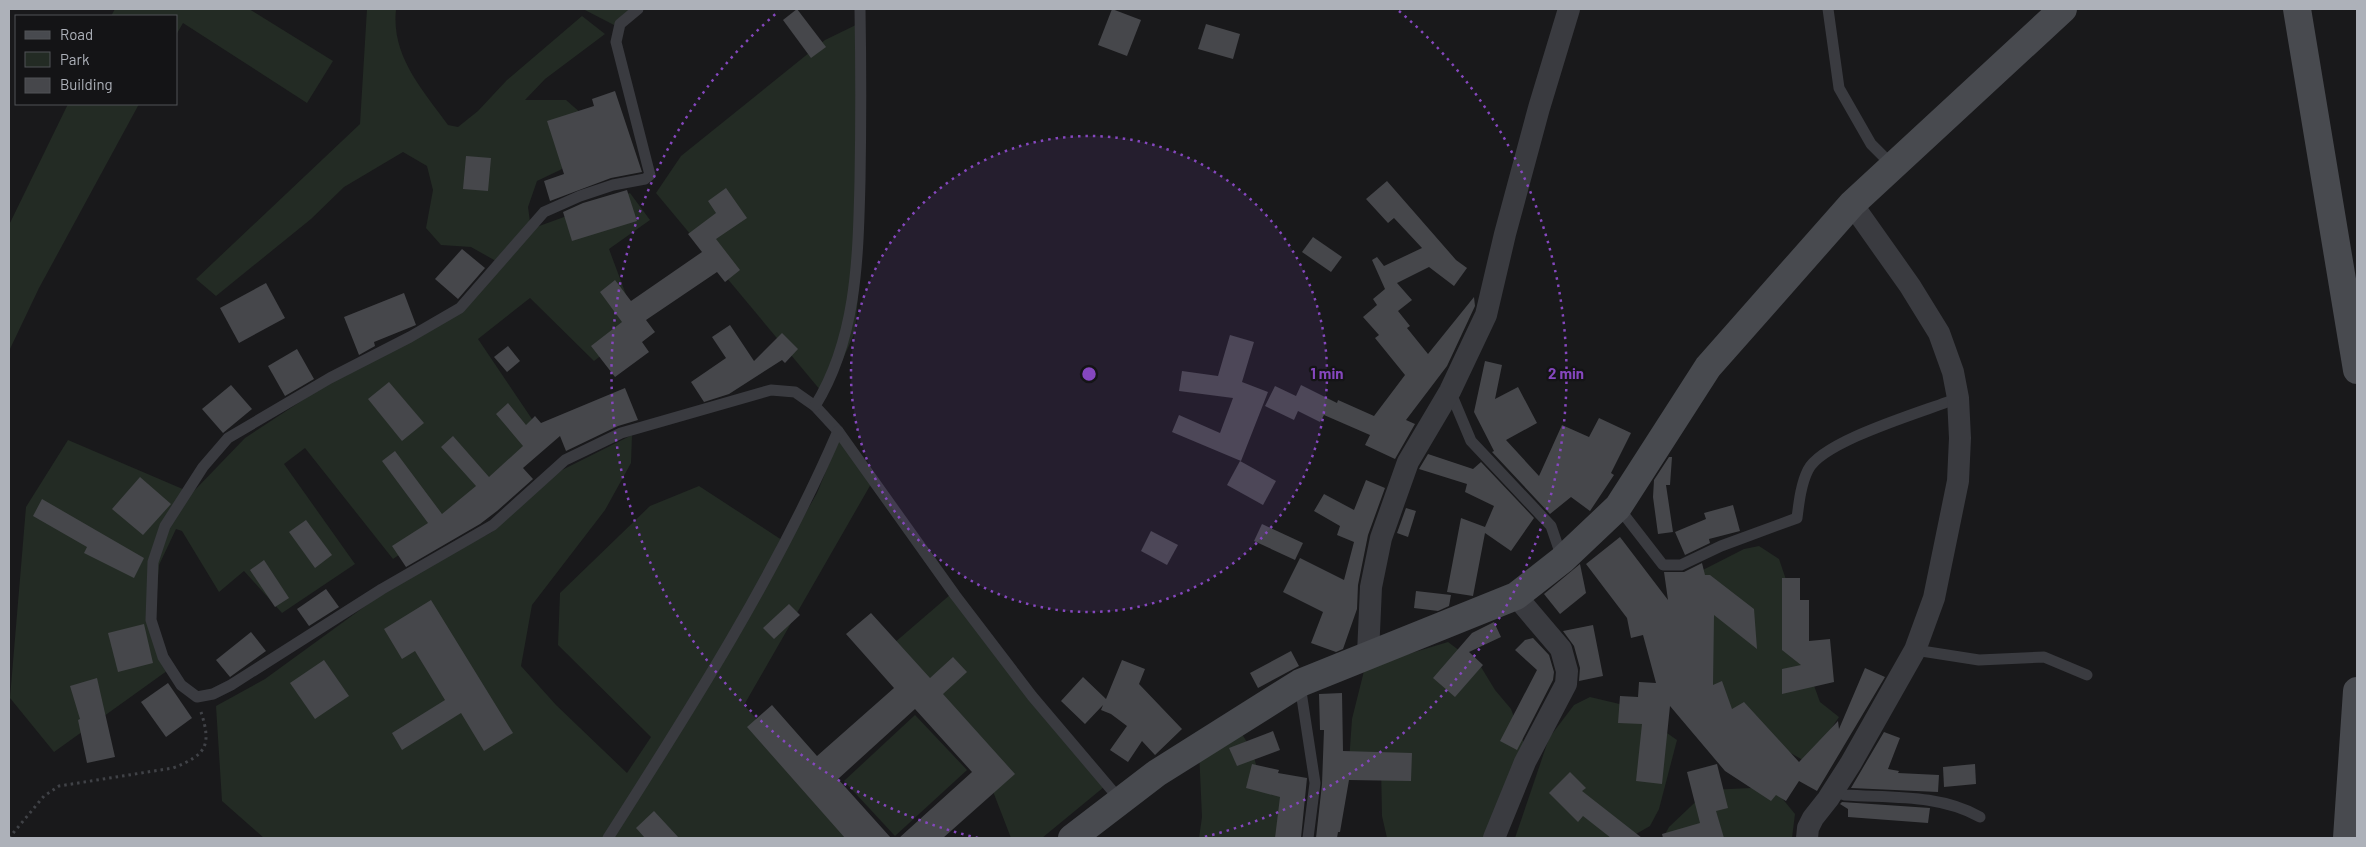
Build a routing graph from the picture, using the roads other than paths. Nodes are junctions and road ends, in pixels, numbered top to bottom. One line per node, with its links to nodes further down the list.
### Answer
1 (638, 9): 12 (lane)
2 (860, 9): 12 (lane)
3 (1569, 9): 10 (street)
4 (1828, 9): 7 (lane)
5 (2062, 9): 7 (street)
6 (2297, 9): 9 (street)
7 (1892, 165): 8 (street)
8 (1852, 204): 11 (street); 14 (street)
9 (2357, 370)
10 (1450, 391): 15 (lane); 18 (street)
11 (1958, 398): 14 (lane); 17 (street)
12 (815, 406): 13 (lane)
13 (838, 431): 23 (lane); 26 (lane)
14 (1618, 507): 15 (street)
15 (1562, 560): 16 (street)
16 (1516, 596): 18 (street); 29 (street)
17 (1915, 650): 19 (lane); 22 (street)
18 (1368, 654): 20 (street)
19 (2087, 675)
20 (1300, 683): 23 (street); 28 (lane)
21 (2357, 691): 24 (street)
22 (1833, 791): 25 (lane); 30 (street)
23 (1121, 801): 27 (street)
24 (2354, 810): 31 (street)
25 (1980, 817)
26 (608, 838)
27 (1072, 838)
28 (1308, 838)
29 (1494, 838)
30 (1807, 838)
31 (2347, 838)

